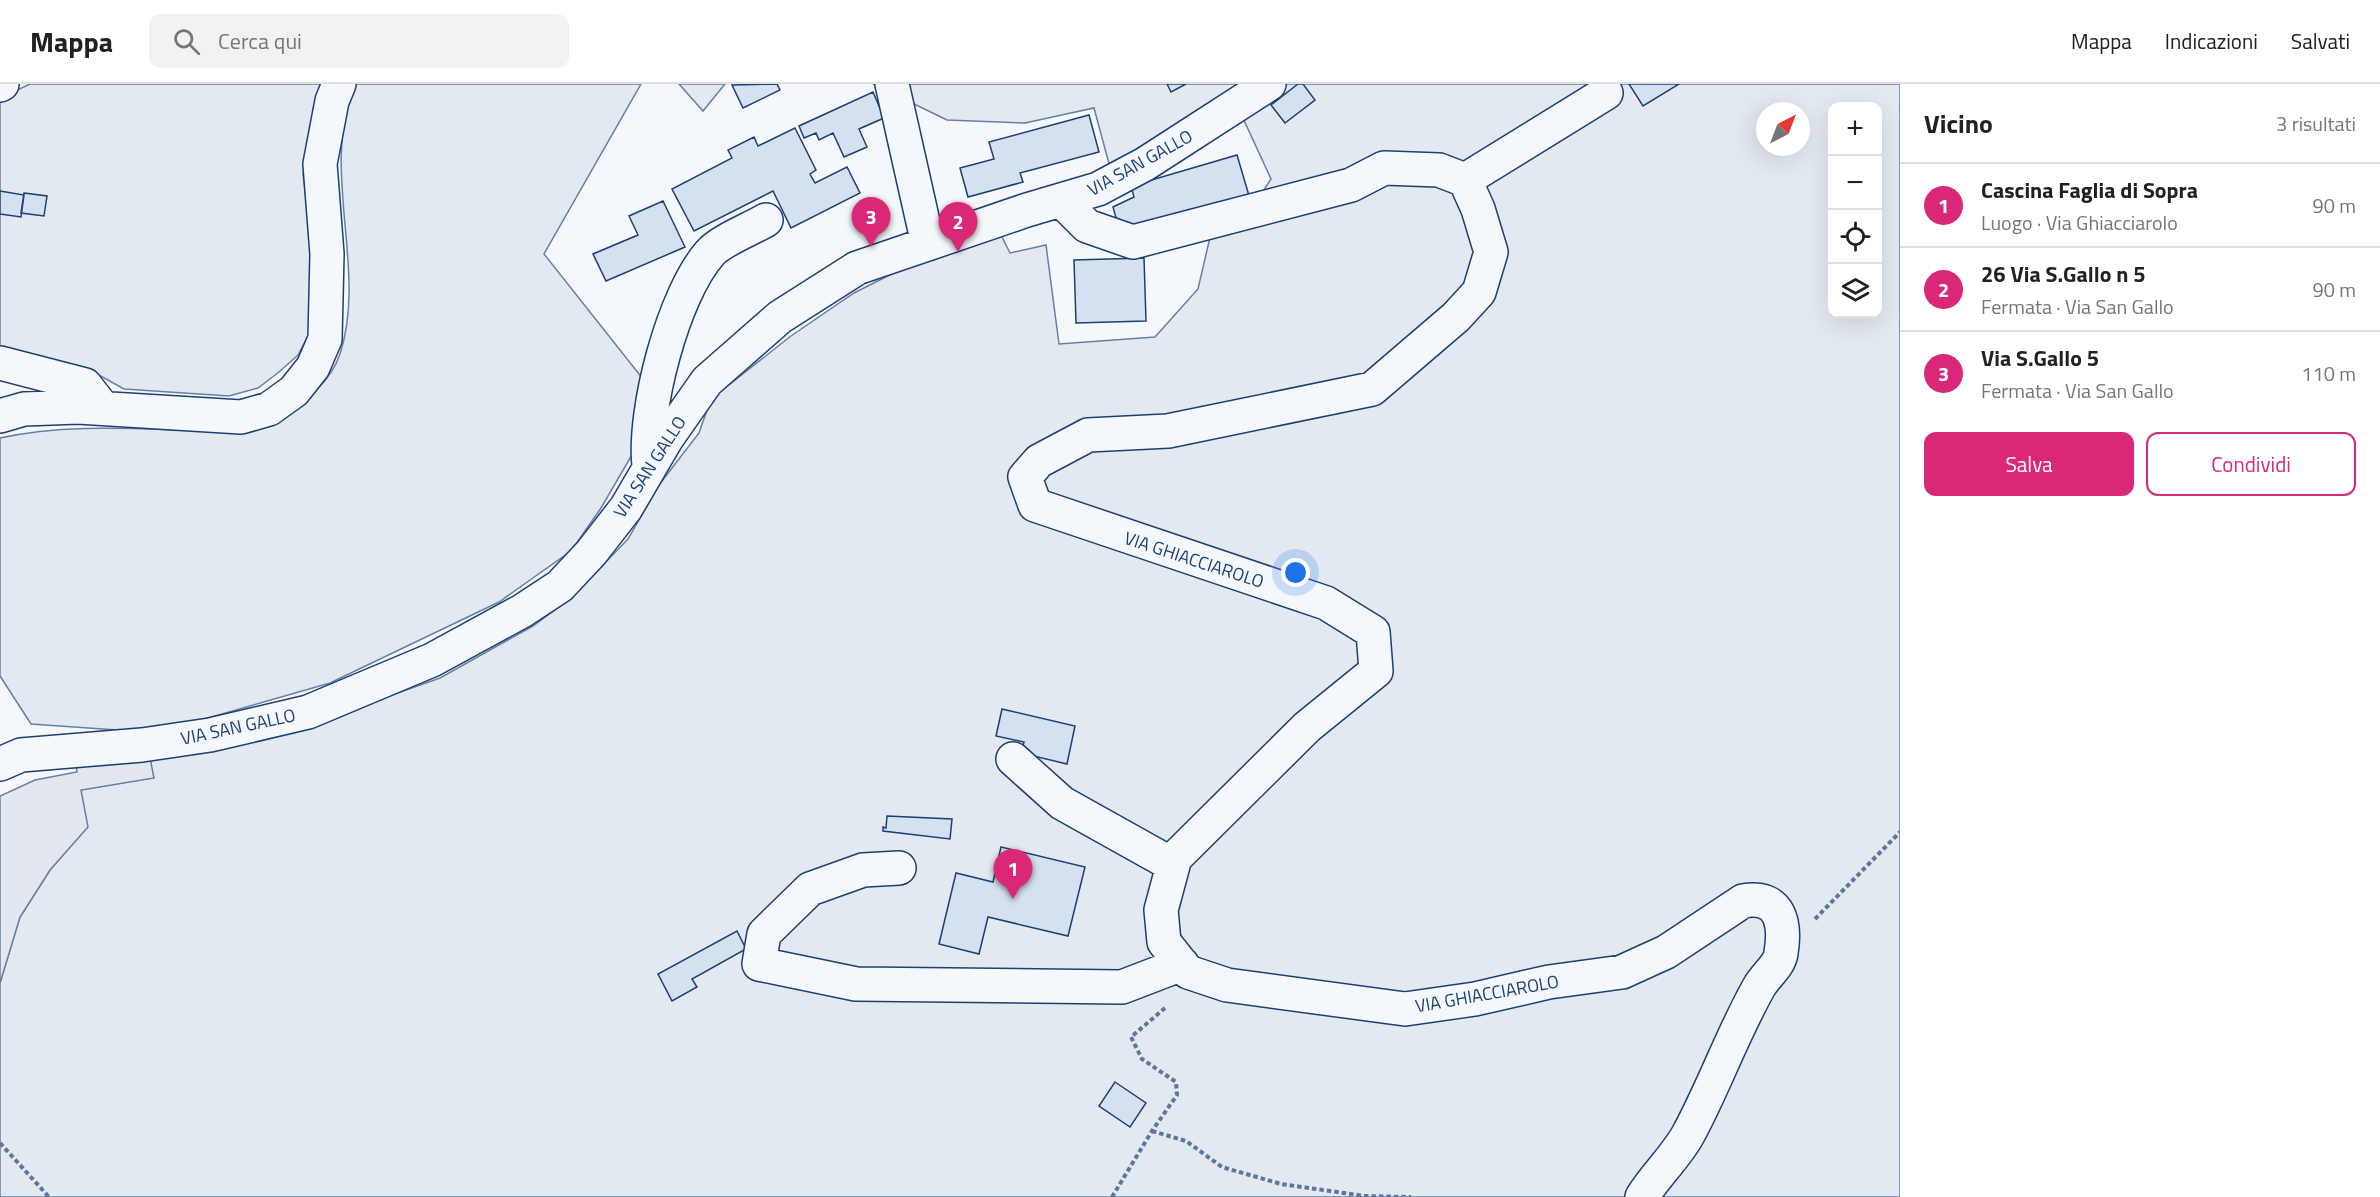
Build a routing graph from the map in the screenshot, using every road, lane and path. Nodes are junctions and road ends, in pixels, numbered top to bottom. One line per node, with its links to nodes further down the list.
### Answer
1 (339, 84): 12 (street)
2 (892, 84): 10 (street)
3 (1269, 84): 6 (street, VIA SAN GALLO)
4 (1606, 93): 5 (street)
5 (1465, 180): 7 (street); 18 (street, VIA GHIACCIAROLO)
6 (1098, 189): 7 (street, VIA SAN GALLO); 8 (street)
7 (1062, 201): 10 (street, VIA SAN GALLO)
8 (976, 208)
9 (766, 220): 14 (street)
10 (928, 243): 14 (street, VIA SAN GALLO)
11 (0, 363): 12 (street)
12 (103, 408): 13 (street)
13 (0, 416)
14 (650, 468): 16 (street, VIA SAN GALLO)
15 (1013, 759): 18 (street)
16 (0, 764)
17 (1900, 832): 20 (path)
18 (1173, 865): 21 (street, VIA GHIACCIAROLO)
19 (899, 868): 21 (street)
20 (1852, 882)
21 (1182, 964): 28 (street, VIA GHIACCIAROLO)
22 (1167, 1006): 23 (path)
23 (1152, 1131): 26 (path); 27 (path)
24 (0, 1143): 25 (path)
25 (50, 1197)
26 (1112, 1197)
27 (1410, 1197)
28 (1642, 1197)

